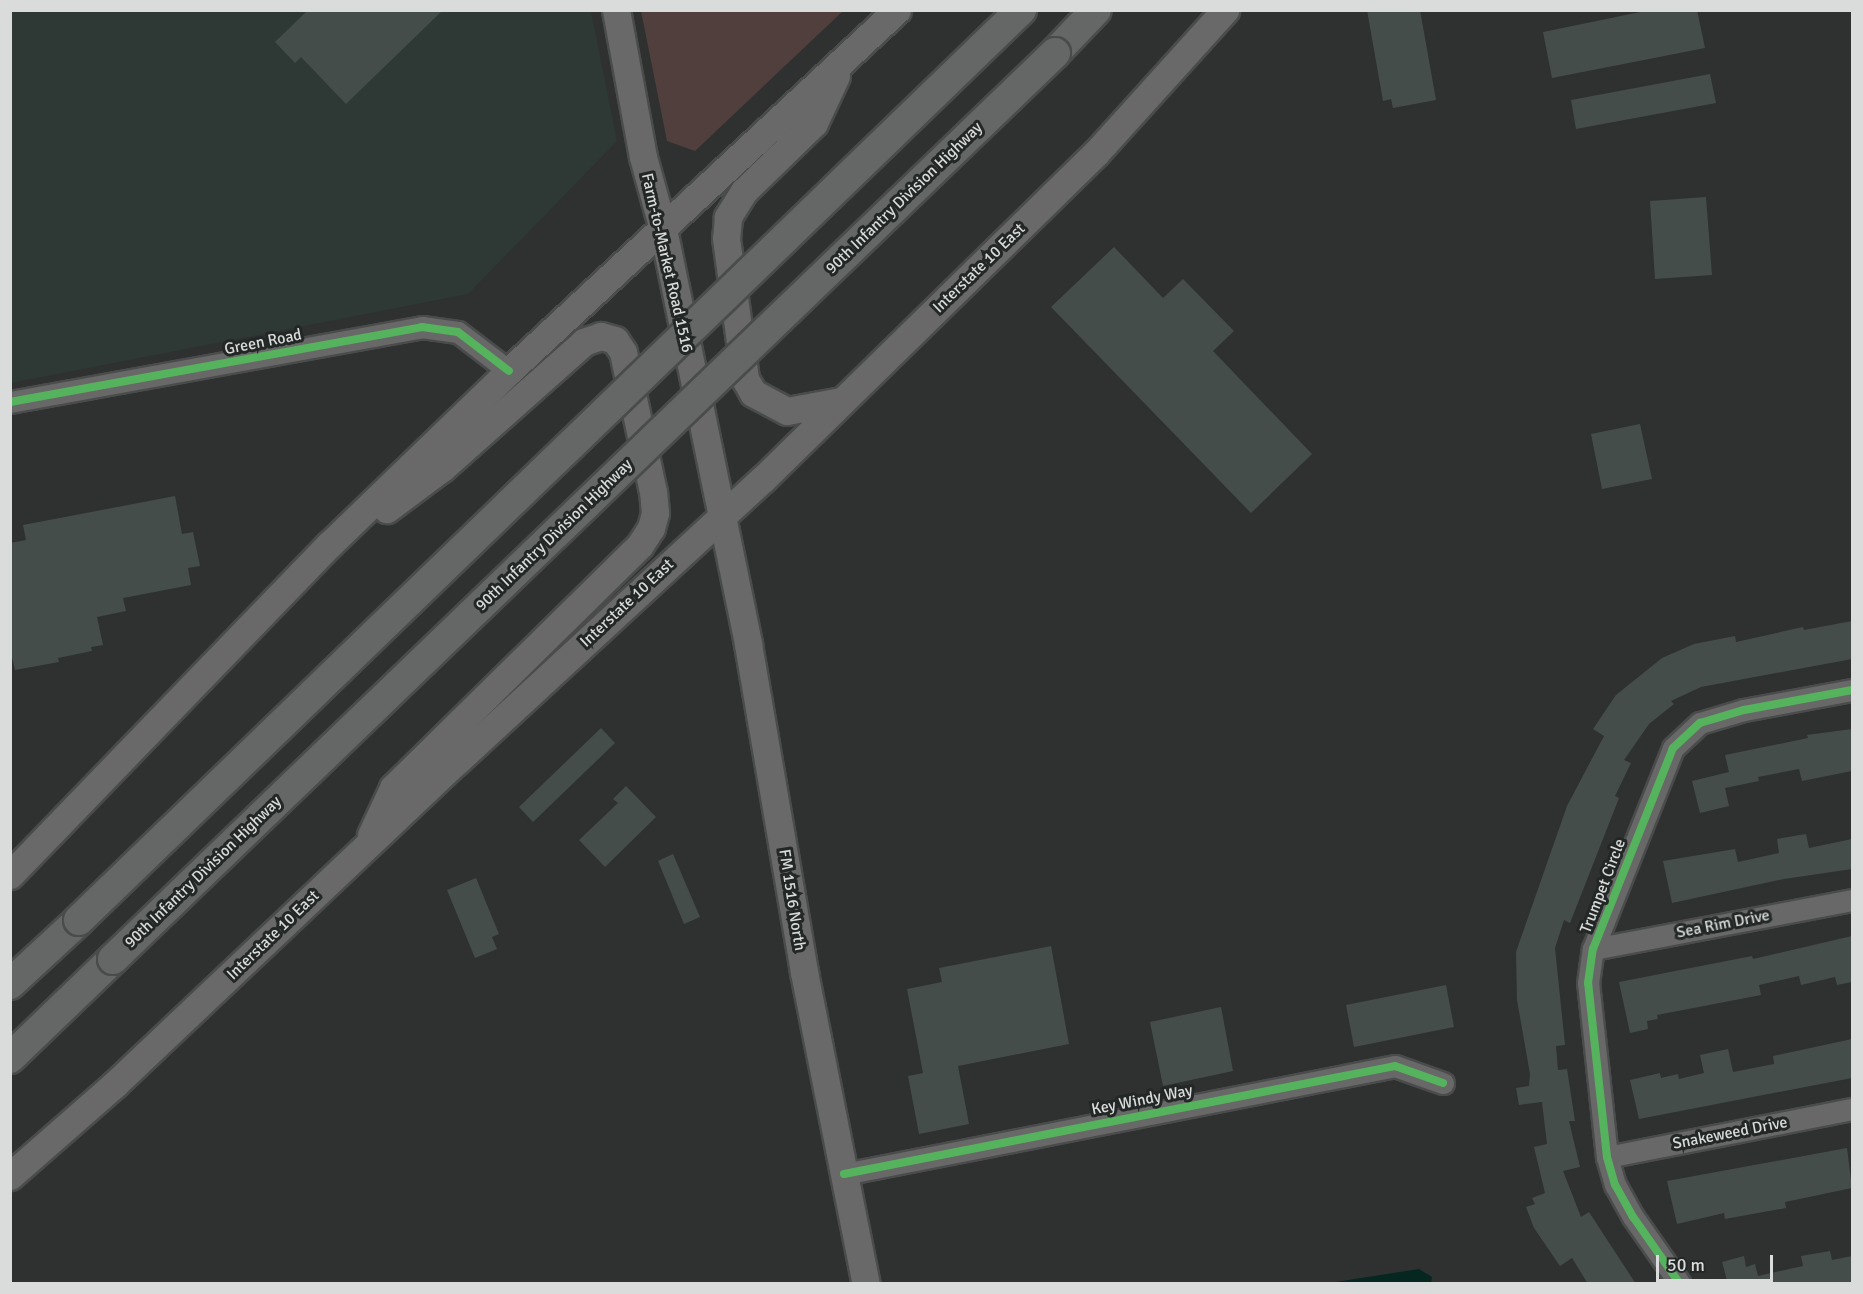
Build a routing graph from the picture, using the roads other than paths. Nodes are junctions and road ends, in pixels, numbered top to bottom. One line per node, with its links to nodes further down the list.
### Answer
1 (616, 10): 7 (main road, Farm-to-Market Road 1516)
2 (897, 10): 6 (main road)
3 (1021, 10): 18 (highway, bridge)
4 (1096, 10): 19 (highway, 90th Infantry Division Highway, bridge)
5 (1226, 10): 9 (main road, Interstate 10 East)
6 (843, 61): 7 (main road); 9 (main road)
7 (663, 229): 8 (main road); 11 (main road, Farm-to-Market Road 1516)
8 (508, 371): 10 (street, Green Road); 12 (main road)
9 (844, 400): 11 (main road, Interstate 10 East)
10 (10, 402)
11 (722, 515): 14 (main road, Interstate 10 East); 23 (main road, FM 1516 North)
12 (303, 571): 14 (main road); 15 (main road)
13 (1852, 690): 17 (street, Trumpet Circle)
14 (366, 847): 24 (main road, Interstate 10 East)
15 (10, 875)
16 (1852, 900): 17 (street, Sea Rim Drive)
17 (1593, 949): 22 (street, Trumpet Circle)
18 (10, 984)
19 (10, 1058)
20 (1443, 1083): 23 (street, Key Windy Way)
21 (1852, 1109): 22 (street, Snakeweed Drive)
22 (1607, 1158): 26 (street, Trumpet Circle)
23 (844, 1174): 25 (main road, FM 1516 North)
24 (10, 1176)
25 (867, 1284)
26 (1680, 1284)

